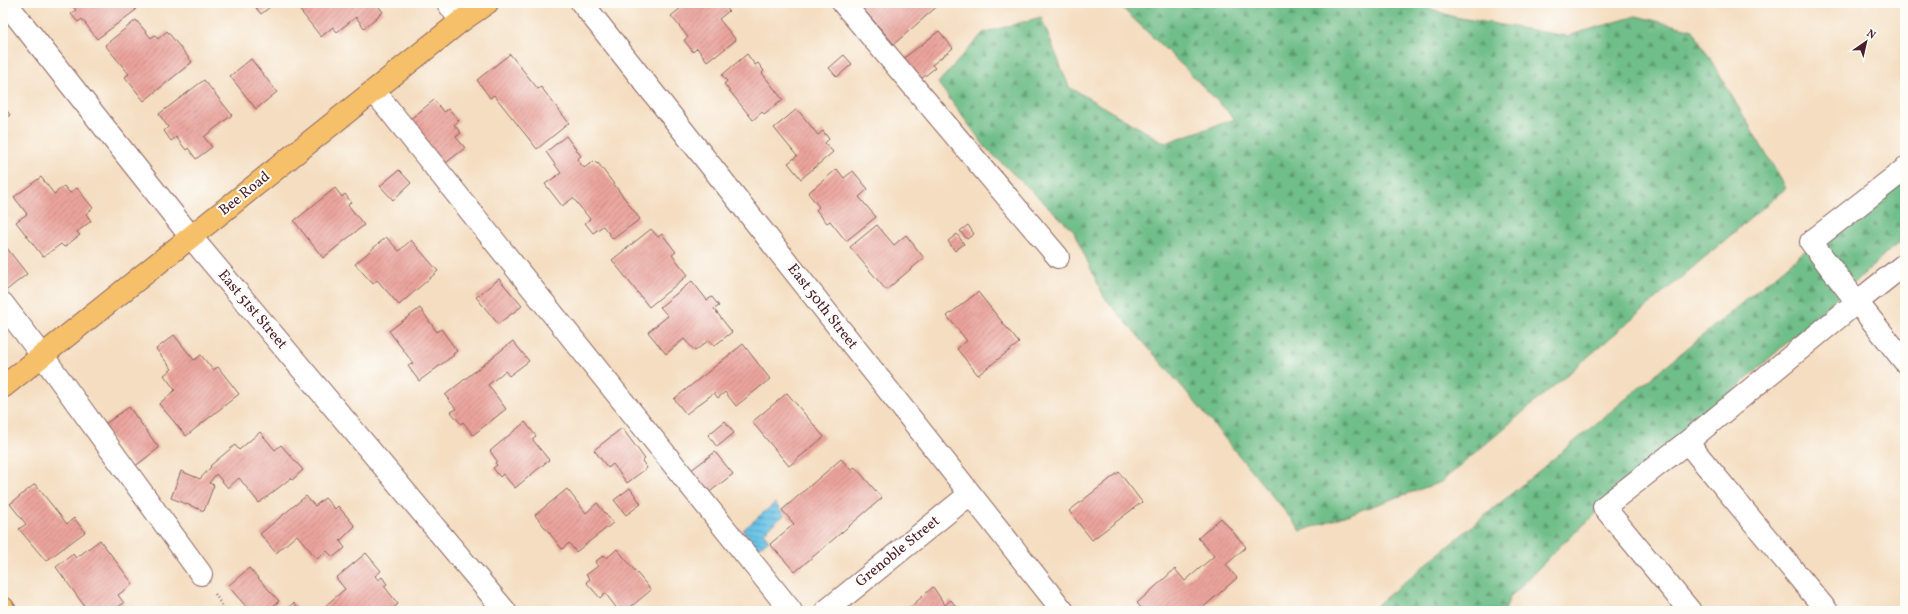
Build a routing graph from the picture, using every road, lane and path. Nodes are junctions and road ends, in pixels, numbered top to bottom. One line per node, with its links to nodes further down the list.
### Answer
1 (6, 3): 9 (street, East 51st Street)
2 (448, 3): 6 (street)
3 (487, 3): 6 (main road, Bee Road)
4 (582, 3): 18 (street, East 50th Street)
5 (843, 3): 10 (street)
6 (461, 21): 7 (main road, Bee Road)
7 (374, 91): 9 (main road, Bee Road); 23 (street)
8 (1905, 169): 12 (street)
9 (191, 237): 14 (main road, Bee Road); 22 (street, East 51st Street)
10 (1058, 256)
11 (1905, 264): 12 (street)
12 (1857, 302): 15 (street); 17 (street)
13 (3, 304): 14 (street)
14 (42, 355): 16 (main road, Bee Road); 19 (street)
15 (1905, 362)
16 (3, 386)
17 (1687, 442): 26 (street); 27 (street)
18 (970, 494): 24 (street, Grenoble Street); 25 (street, East 50th Street)
19 (201, 574)
20 (3, 608): 21 (main road)
21 (5, 611)
22 (505, 611)
23 (791, 611)
24 (826, 611)
25 (1063, 611)
26 (1690, 611)
27 (1827, 611)

